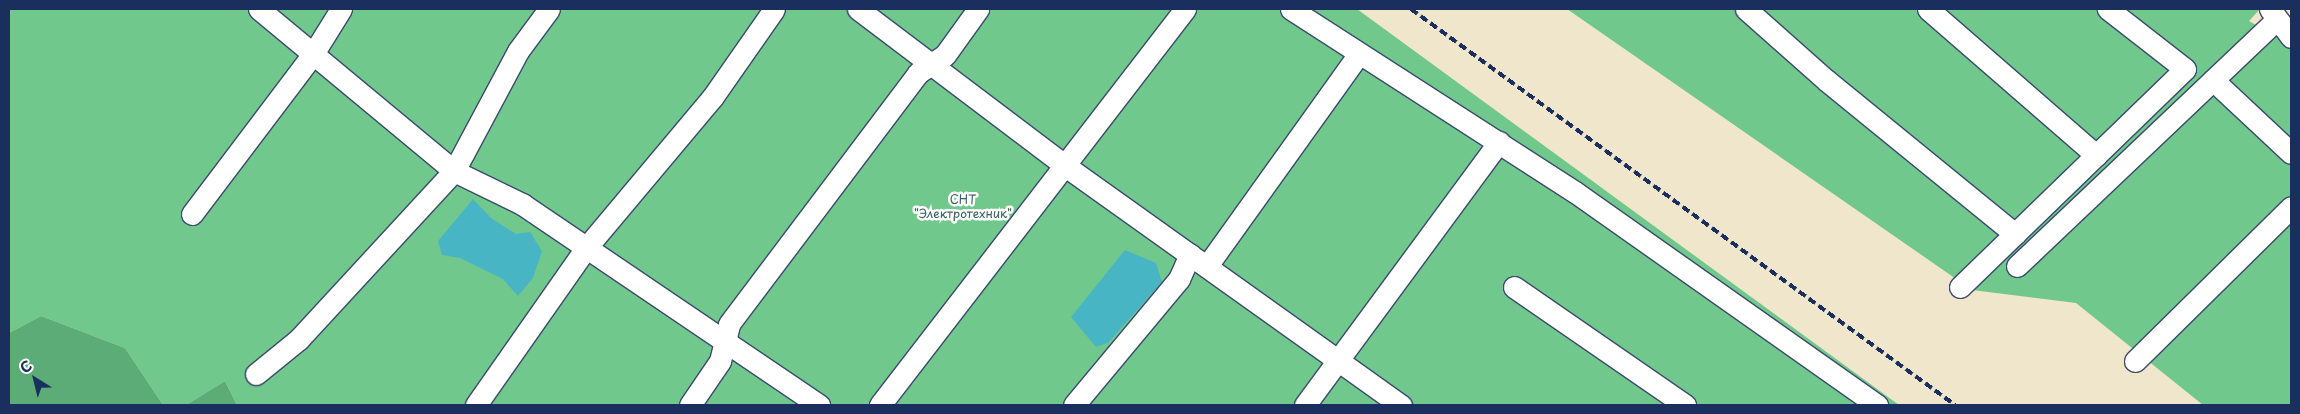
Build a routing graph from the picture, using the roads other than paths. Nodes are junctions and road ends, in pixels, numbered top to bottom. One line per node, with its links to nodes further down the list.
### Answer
1 (259, 9): 14 (street)
2 (341, 9): 14 (street)
3 (550, 9): 22 (street)
4 (774, 9): 26 (street)
5 (858, 9): 16 (street)
6 (978, 9): 16 (street)
7 (1185, 9): 21 (street)
8 (1291, 9): 15 (street)
9 (1746, 9): 25 (street)
10 (1928, 9): 20 (street)
11 (2108, 9): 20 (street)
12 (2273, 14): 13 (street); 17 (street)
13 (2291, 37)
14 (313, 54): 22 (street); 24 (street)
15 (1358, 54): 18 (street); 27 (street)
16 (932, 65): 21 (street); 31 (street)
17 (2213, 80): 19 (street); 28 (street)
18 (1499, 142): 32 (street); 43 (street)
19 (2291, 153)
20 (2096, 155): 25 (street)
21 (1064, 165): 27 (street); 38 (street)
22 (454, 172): 26 (street); 34 (street)
23 (2291, 207): 33 (street)
24 (192, 214)
25 (2014, 234): 30 (street)
26 (586, 248): 31 (street); 35 (street)
27 (1198, 260): 32 (street); 39 (street)
28 (2017, 266)
29 (1514, 287): 42 (street)
30 (1960, 287)
31 (724, 342): 36 (street); 37 (street)
32 (1340, 360): 40 (street); 41 (street)
33 (2135, 361)
34 (256, 374)
35 (476, 405)
36 (690, 405)
37 (819, 405)
38 (880, 405)
39 (1074, 405)
40 (1305, 405)
41 (1401, 405)
42 (1685, 405)
43 (1877, 405)

